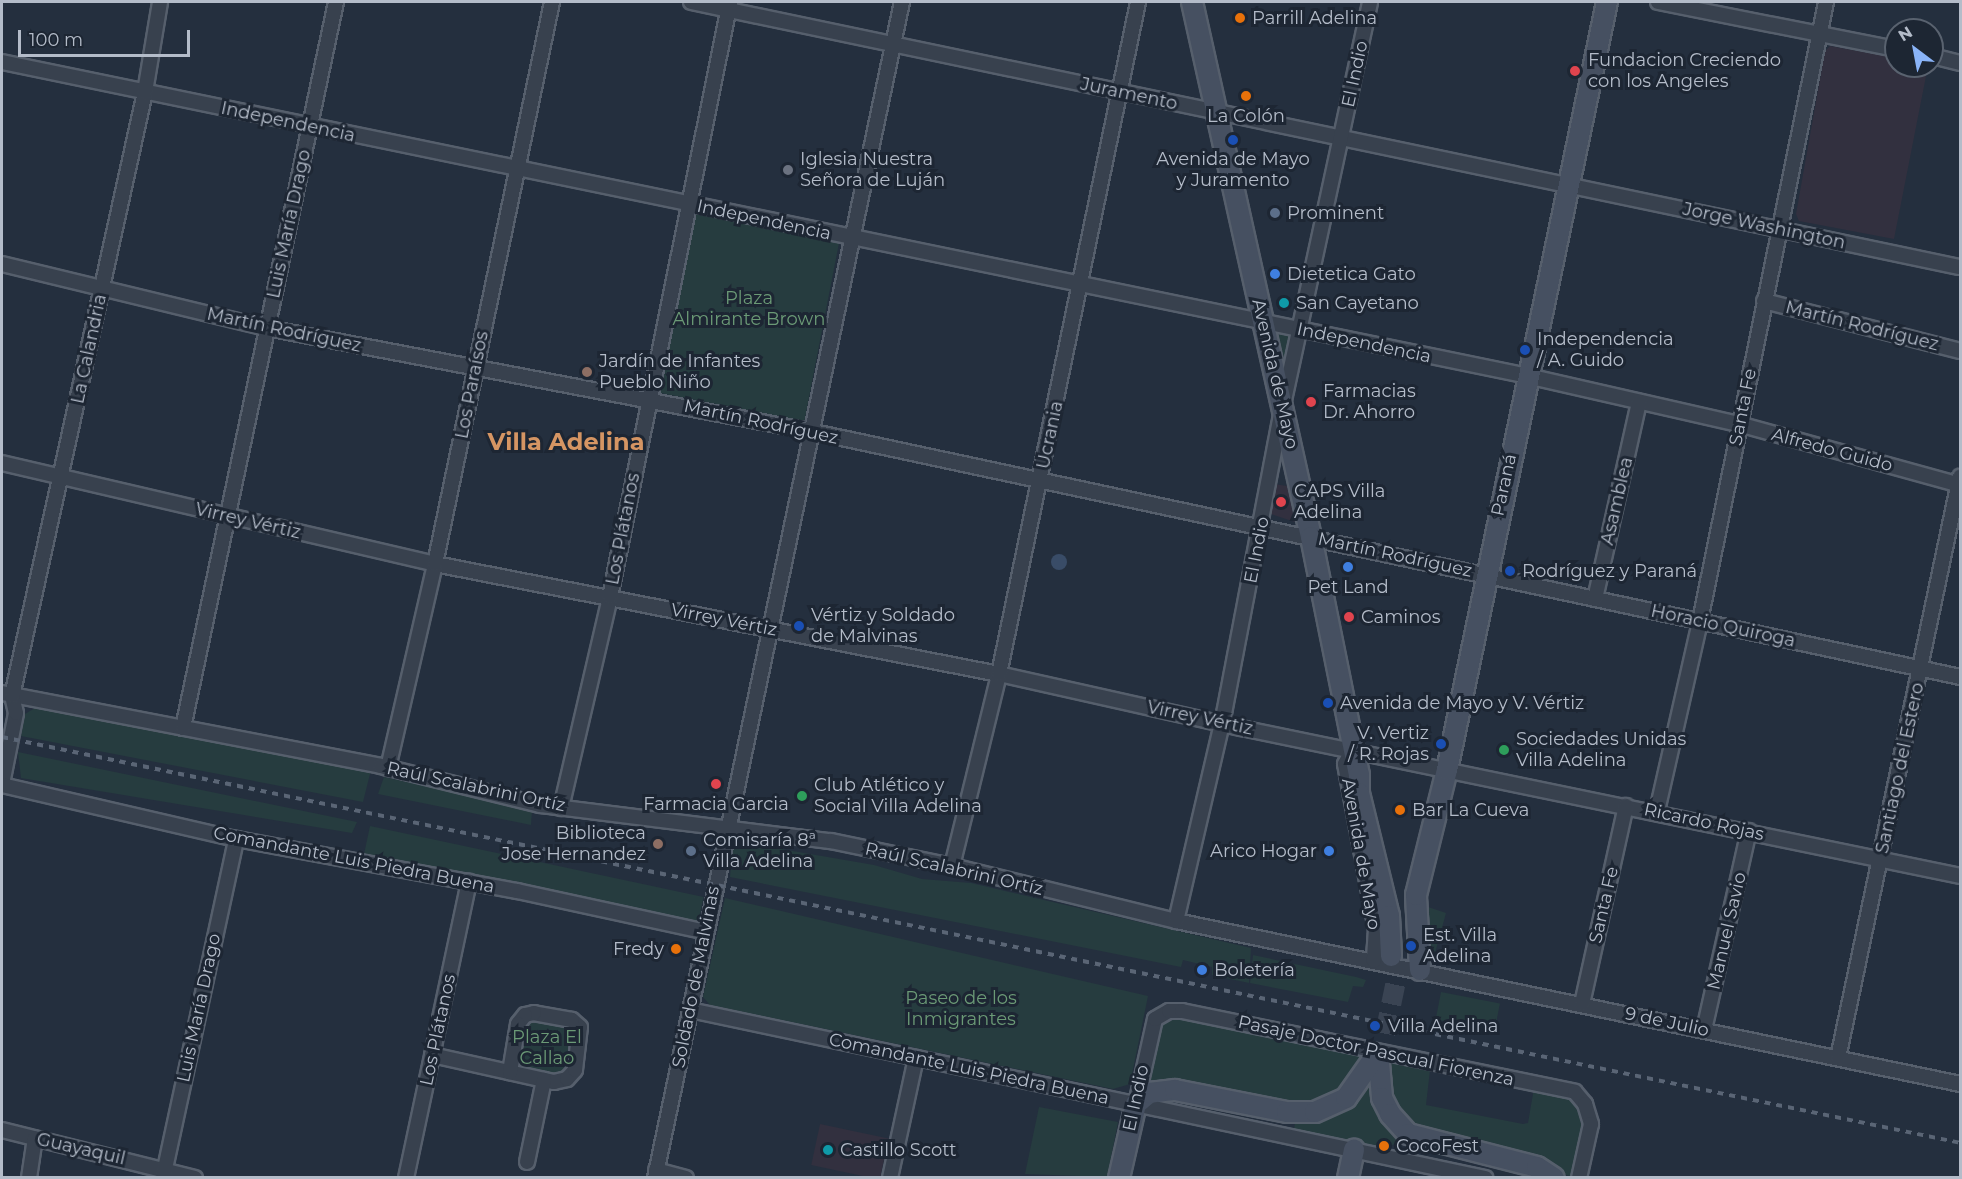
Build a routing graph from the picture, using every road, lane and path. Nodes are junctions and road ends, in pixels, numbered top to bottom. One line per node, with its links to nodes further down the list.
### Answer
1 (160, 2): 20 (street, La Calandria)
2 (336, 2): 22 (street, Luis María Drago)
3 (552, 2): 24 (street, Los Paraísos)
4 (692, 2): 12 (street, Juramento)
5 (902, 2): 14 (street, Soldado de Malvinas)
6 (1138, 2): 19 (street, Ucrania)
7 (1192, 2): 21 (main road, Avenida de Mayo)
8 (1370, 2): 23 (street, El Indio)
9 (1607, 2): 25 (main road, Paraná)
10 (1658, 2): 13 (street)
11 (1826, 2): 13 (street, Santa Fe)
12 (729, 5): 14 (street, Juramento); 26 (street, Los Plátanos)
13 (1819, 32): 15 (street); 27 (street, Santa Fe)
14 (894, 44): 19 (street, Juramento); 28 (street, Soldado de Malvinas)
15 (1884, 46)
16 (1944, 59): 18 (street)
17 (2, 62): 20 (street, Independencia)
18 (1960, 63)
19 (1118, 91): 21 (street, Juramento); 31 (street, Ucrania)
20 (145, 92): 22 (street, Independencia); 32 (street, La Calandria)
21 (1217, 113): 23 (street, Juramento); 34 (main road, Avenida de Mayo)
22 (310, 127): 24 (street, Independencia); 35 (street, Luis María Drago)
23 (1341, 139): 25 (street, Juramento); 36 (street, El Indio)
24 (514, 170): 26 (street, Independencia); 38 (street, Los Paraísos)
25 (1567, 184): 27 (street, Jorge Washington); 39 (main road, Paraná)
26 (686, 205): 28 (street, Independencia); 40 (street, Los Plátanos)
27 (1779, 229): 30 (street, Jorge Washington); 33 (street, Santa Fe)
28 (850, 238): 31 (street, Independencia); 44 (street, Soldado de Malvinas)
29 (2, 264): 32 (street, Martín Rodríguez)
30 (1960, 267)
31 (1082, 285): 34 (street, Independencia); 48 (street, Ucrania)
32 (103, 287): 35 (street, Martín Rodríguez); 46 (street, La Calandria)
33 (1764, 301): 37 (street, Martín Rodríguez); 43 (street, Santa Fe)
34 (1263, 322): 36 (street, Independencia); 42 (main road, Avenida de Mayo)
35 (267, 328): 38 (street, Martín Rodríguez); 49 (street, Luis María Drago)
36 (1301, 330): 39 (street, Independencia); 42 (street, El Indio)
37 (1960, 351)
38 (475, 369): 40 (street, Martín Rodríguez); 52 (street, Los Paraísos)
39 (1527, 376): 41 (street, Alfredo Guido); 53 (main road, Paraná)
40 (648, 399): 44 (street, Martín Rodríguez); 54 (street, Los Plátanos)
41 (1639, 402): 43 (street, Alfredo Guido); 55 (street, Asamblea)
42 (1283, 405): 50 (street, El Indio); 51 (main road, Avenida de Mayo)
43 (1739, 424): 47 (street, Alfredo Guido); 56 (street, Santa Fe)
44 (809, 431): 48 (street, Martín Rodríguez); 57 (street, Soldado de Malvinas)
45 (2, 463): 46 (street, Virrey Vértiz)
46 (62, 476): 49 (street, Virrey Vértiz); 61 (street, La Calandria)
47 (1960, 482): 58 (street, Santiago del Estero)
48 (1040, 483): 50 (street, Martín Rodríguez); 59 (street, Ucrania)
49 (227, 517): 52 (street, Virrey Vértiz); 63 (street, Luis María Drago)
50 (1262, 528): 51 (street, Martín Rodríguez); 62 (street, El Indio)
51 (1311, 537): 53 (street, Martín Rodríguez); 64 (main road, Avenida de Mayo)
52 (435, 564): 54 (street, Virrey Vértiz); 65 (street, Los Paraísos)
53 (1486, 575): 55 (street, Horacio Quiroga); 66 (main road, Paraná)
54 (609, 597): 57 (street, Virrey Vértiz); 69 (street, Los Plátanos)
55 (1595, 599): 56 (street, Horacio Quiroga)
56 (1700, 621): 58 (street, Horacio Quiroga); 70 (street, Santa Fe)
57 (771, 629): 59 (street, Virrey Vértiz); 71 (street, Soldado de Malvinas)
58 (1921, 669): 60 (street, Horacio Quiroga); 74 (street, Santiago del Estero)
59 (999, 674): 62 (street, Virrey Vértiz); 75 (street, Ucrania)
60 (1960, 677)
61 (7, 694): 63 (street, Raúl Scalabrini Ortíz); 67 (street, La Calandria)
62 (1221, 724): 64 (street, Virrey Vértiz); 78 (street, El Indio)
63 (183, 728): 65 (street, Raúl Scalabrini Ortíz)
64 (1353, 748): 66 (street, Virrey Vértiz); 80 (main road, Avenida de Mayo); 80 (street, Avenida de Mayo)
65 (388, 768): 69 (street, Raúl Scalabrini Ortíz)
66 (1447, 770): 68 (street, Ricardo Rojas); 81 (main road, Paraná)
67 (2, 784): 73 (street, Comandante Luis Piedra Buena)
68 (1626, 806): 70 (street, Ricardo Rojas); 82 (street, Santa Fe)
69 (561, 807): 71 (street, Raúl Scalabrini Ortíz)
70 (1657, 811): 72 (street, Ricardo Rojas)
71 (728, 827): 75 (street, Raúl Scalabrini Ortíz); 79 (street, Soldado de Malvinas)
72 (1749, 831): 74 (street, Ricardo Rojas); 85 (street, Manuel Savio)
73 (236, 839): 77 (street, Comandante Luis Piedra Buena); 97 (street, Luis María Drago)
74 (1881, 859): 76 (street, Ricardo Rojas); 88 (street, Santiago del Estero)
75 (952, 866): 78 (street, Raúl Scalabrini Ortíz)
76 (1960, 876)
77 (468, 882): 79 (street, Comandante Luis Piedra Buena); 86 (street, Los Plátanos)
78 (1176, 921): 80 (street, Raúl Scalabrini Ortíz)
79 (706, 932): 83 (street, Soldado de Malvinas)
80 (1389, 958): 81 (street, 9 de Julio)
81 (1420, 970): 82 (street, 9 de Julio)
82 (1581, 1004): 85 (street, 9 de Julio)
83 (690, 1010): 87 (street, Comandante Luis Piedra Buena); 98 (street, Soldado de Malvinas)
84 (1155, 1019): 92 (street, El Indio); 108 (street, Pasaje Doctor Pascual Fiorenza)
85 (1704, 1030): 88 (street, 9 de Julio)
86 (432, 1055): 89 (street); 101 (street, Los Plátanos)
87 (915, 1058): 92 (street, Comandante Luis Piedra Buena); 103 (street)
88 (1838, 1058): 91 (street, 9 de Julio)
89 (510, 1072): 90 (street); 90 (street)
90 (544, 1080): 96 (street)
91 (1960, 1084)
92 (1136, 1104): 95 (street, Comandante Luis Piedra Buena); 104 (main road, El Indio); 107 (main road)
93 (2, 1130): 94 (street, Guayaquil)
94 (35, 1138): 97 (street, Guayaquil); 99 (street)
95 (1354, 1150): 105 (main road); 106 (street, Comandante Luis Piedra Buena)
96 (527, 1162)
97 (164, 1173): 100 (street, Guayaquil)
98 (656, 1174): 102 (street)
99 (29, 1178)
100 (195, 1178)
101 (406, 1178)
102 (686, 1178)
103 (890, 1178)
104 (1119, 1178)
105 (1348, 1178)
106 (1485, 1178)
107 (1554, 1178)
108 (1579, 1178)

